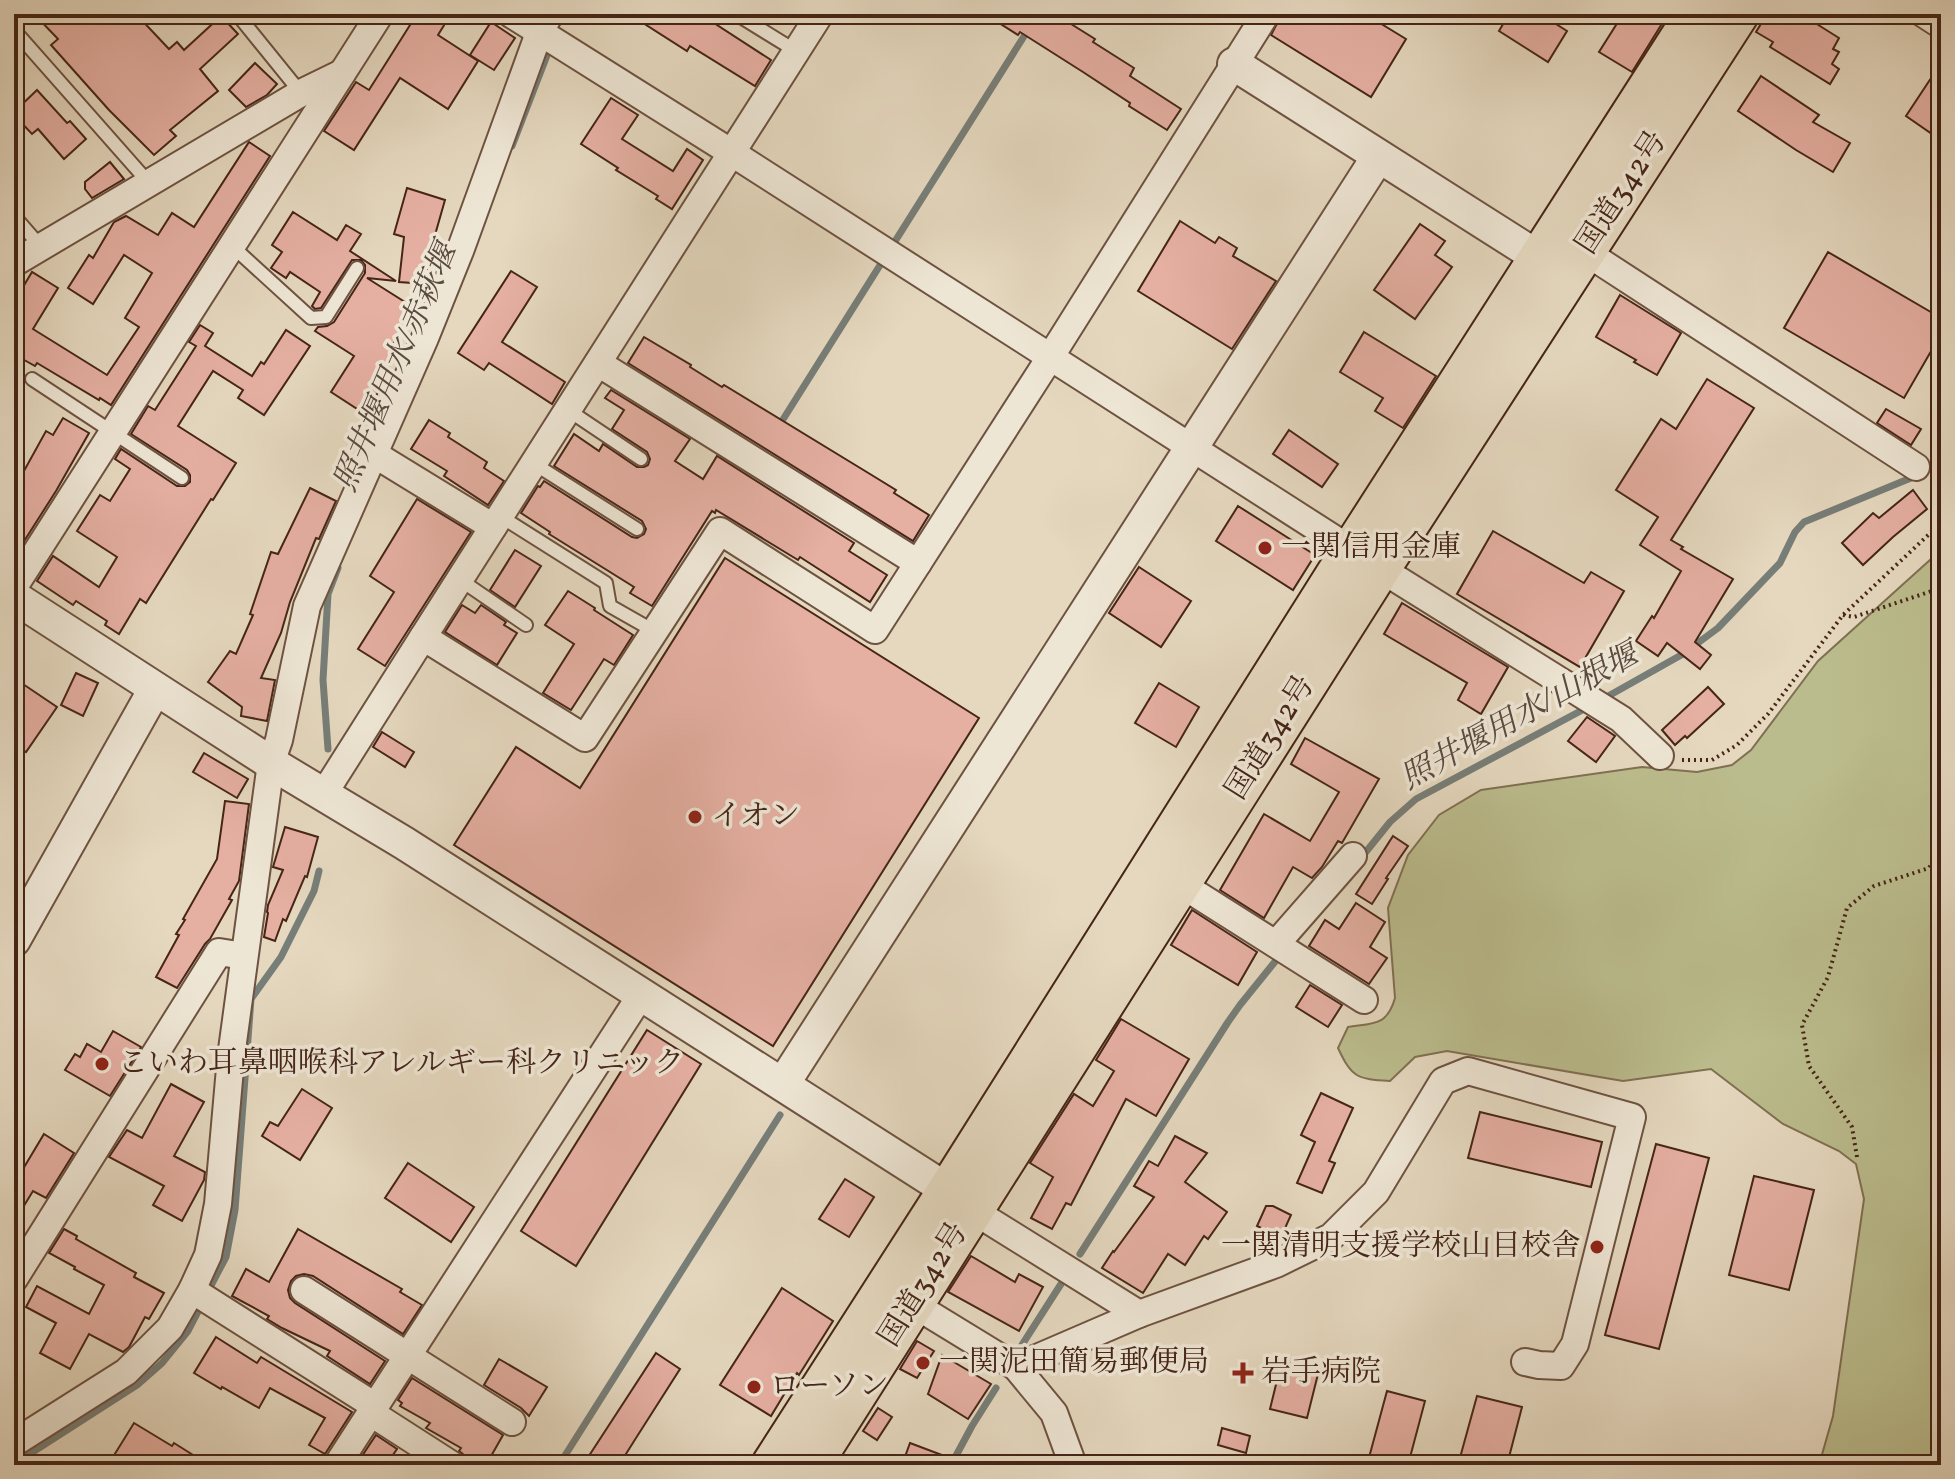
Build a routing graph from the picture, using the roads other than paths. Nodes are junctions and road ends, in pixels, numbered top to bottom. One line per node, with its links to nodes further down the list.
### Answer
1 (176, 14): 2 (lane)
2 (188, 14)
3 (237, 14): 18 (lane)
4 (380, 14): 17 (street)
5 (511, 14): 12 (street)
6 (736, 14): 15 (lane)
7 (820, 14): 15 (street)
8 (1266, 14): 16 (street)
9 (1697, 14): 26 (highway, 国道342号)
10 (1737, 14): 25 (highway, 国道342号)
11 (1924, 14): 13 (street)
12 (544, 23): 19 (street); 35 (street)
13 (1941, 25)
14 (14, 30): 21 (lane)
15 (796, 51): 19 (street)
16 (1234, 64): 20 (street); 29 (street)
17 (342, 73): 18 (street); 23 (street)
18 (301, 93): 21 (street)
19 (732, 153): 29 (street); 30 (street)
20 (1378, 157): 26 (street); 34 (street)
21 (149, 183): 24 (street)
22 (14, 216): 24 (lane)
23 (232, 246): 28 (lane); 33 (street)
24 (41, 247): 27 (street)
25 (1584, 251): 38 (street); 42 (highway, 国道342号)
26 (1541, 259): 42 (highway, 国道342号)
27 (14, 263)
28 (357, 268)
29 (1051, 356): 34 (street); 43 (street)
30 (598, 363): 32 (street); 43 (street)
31 (32, 379): 33 (lane)
32 (568, 410): 36 (lane); 37 (street)
33 (113, 432): 39 (lane); 45 (street)
34 (1192, 447): 42 (street); 61 (street)
35 (374, 454): 40 (street); 52 (street)
36 (641, 459)
37 (533, 463): 40 (street); 41 (lane)
38 (1916, 467)
39 (182, 478)
40 (496, 521): 44 (street); 48 (lane)
41 (637, 529)
42 (1366, 559): 51 (street); 55 (highway, 国道342号); 62 (highway, 国道342号)
43 (918, 563): 48 (street)
44 (459, 579): 47 (lane); 49 (street)
45 (14, 587)
46 (14, 597): 50 (street)
47 (526, 625)
48 (654, 631): 49 (street)
49 (423, 637): 53 (street)
50 (155, 689): 52 (street); 56 (street)
51 (1660, 756)
52 (271, 763): 53 (street); 58 (street)
53 (323, 795): 59 (street)
54 (1353, 856): 57 (street)
55 (1179, 883): 57 (street); 62 (highway, 国道342号)
56 (14, 940)
57 (1276, 944): 60 (street)
58 (244, 956): 63 (street); 64 (street)
59 (641, 995): 61 (street); 68 (street)
60 (1364, 1000)
61 (783, 1084): 62 (street)
62 (960, 1201): 66 (highway, 国道342号); 67 (street); 76 (highway, 国道342号)
63 (14, 1279)
64 (192, 1290): 71 (street); 73 (street)
65 (304, 1290): 68 (street)
66 (913, 1304): 70 (street); 77 (highway, 国道342号)
67 (1139, 1314): 69 (street); 70 (street)
68 (408, 1356): 71 (street); 72 (street)
69 (1525, 1362)
70 (1016, 1367): 78 (street)
71 (373, 1409): 74 (street); 75 (street)
72 (512, 1422)
73 (14, 1443)
74 (337, 1465)
75 (452, 1465)
76 (773, 1465)
77 (810, 1465)
78 (1073, 1465)

